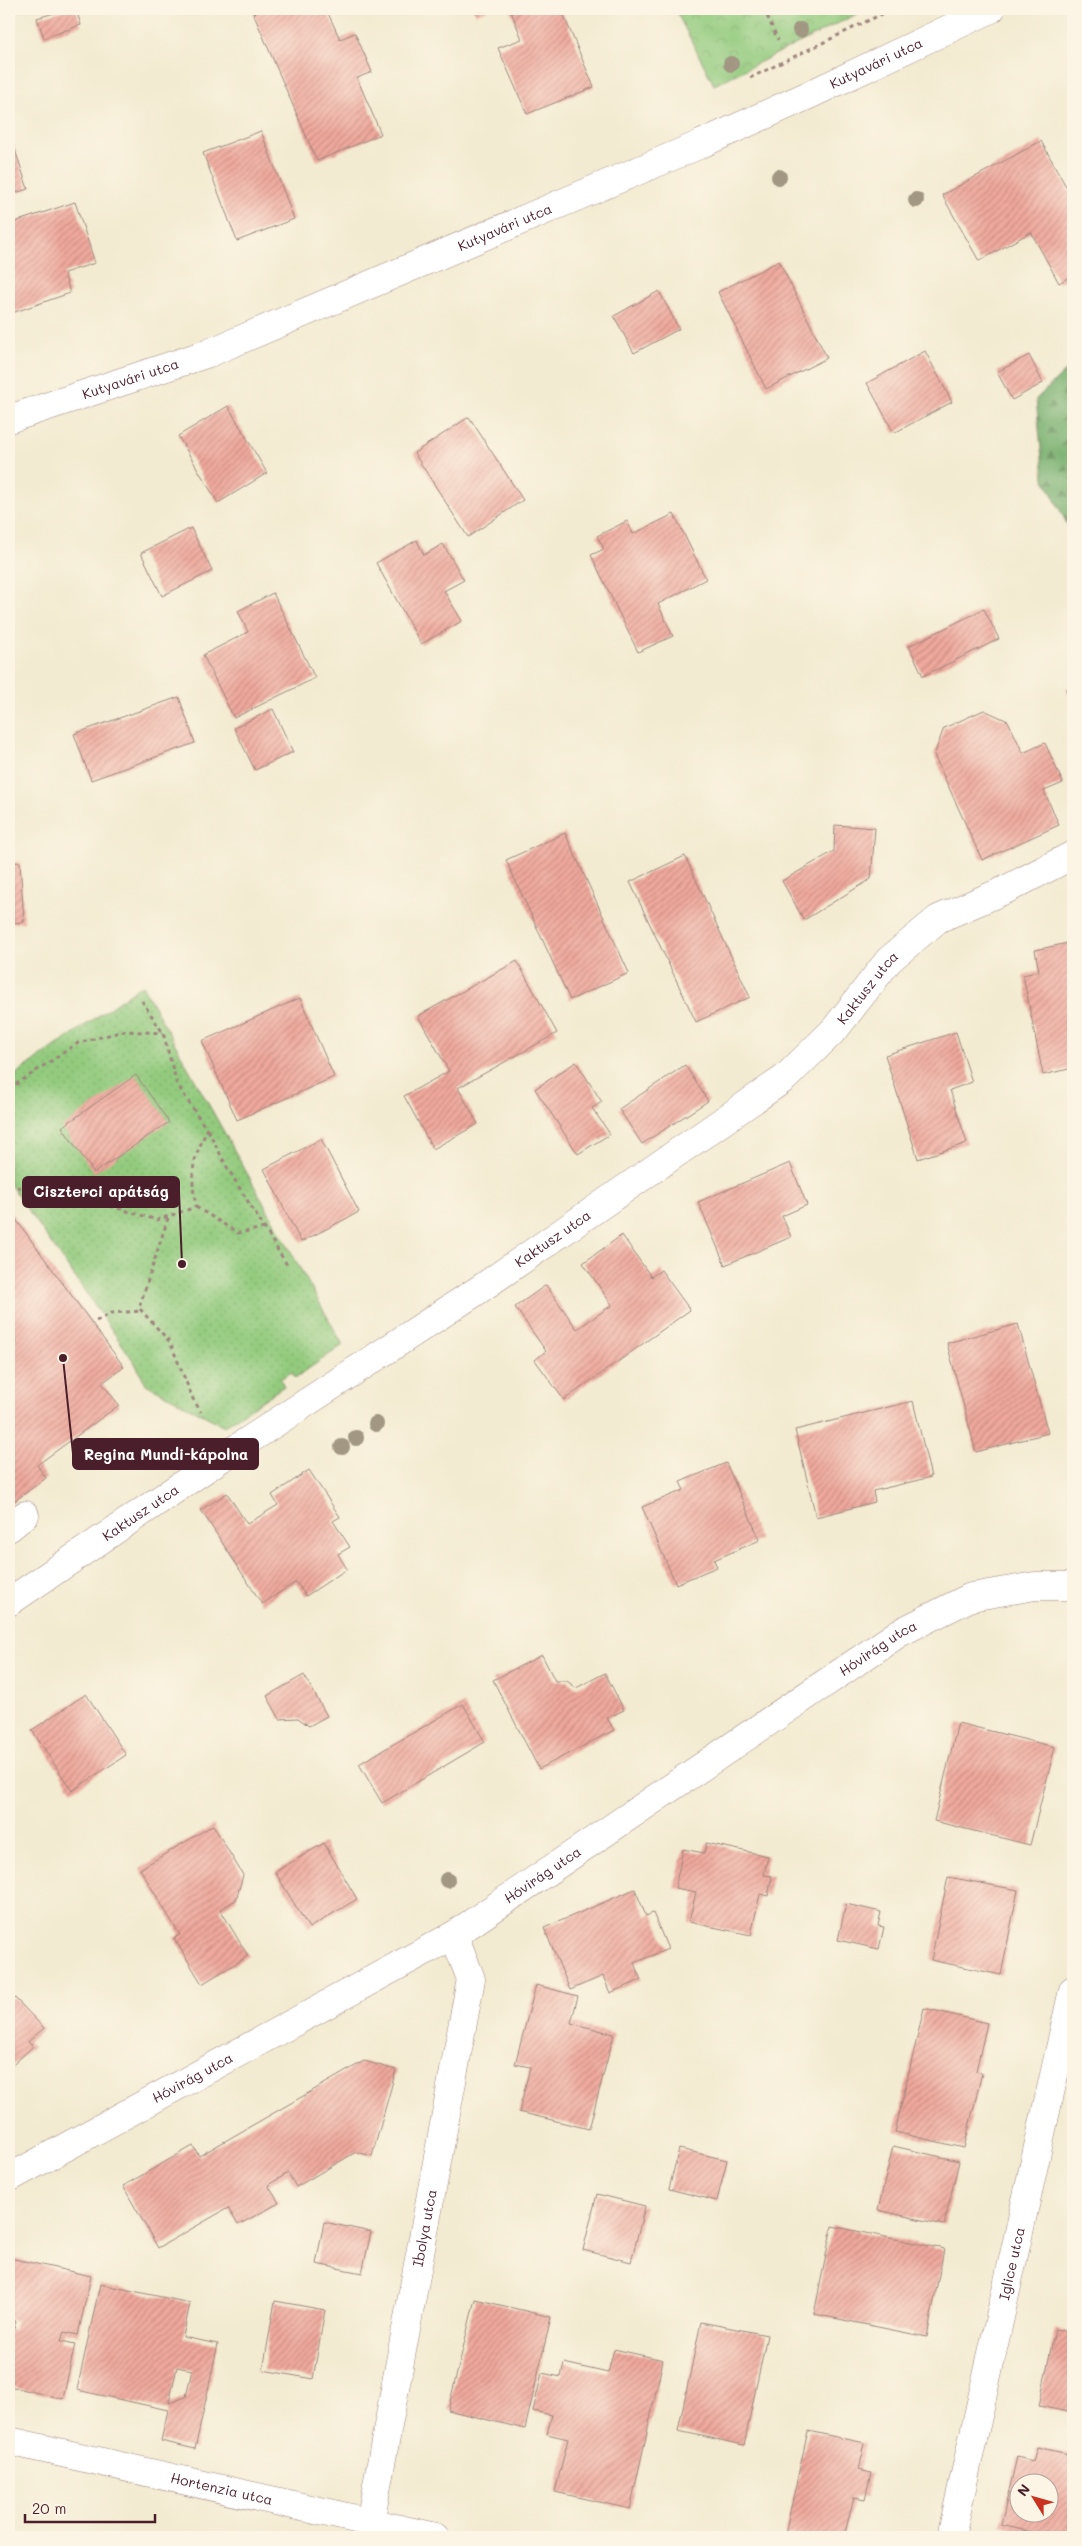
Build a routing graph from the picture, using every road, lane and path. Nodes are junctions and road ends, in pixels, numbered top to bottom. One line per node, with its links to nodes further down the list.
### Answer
1 (764, 9): 4 (path)
2 (780, 9): 4 (path)
3 (991, 9): 6 (street, Kutyavári utca)
4 (767, 16): 5 (path)
5 (778, 40)
6 (9, 419)
7 (1073, 855): 21 (street, Kaktusz utca)
8 (142, 1001): 9 (path)
9 (162, 1033): 10 (path); 11 (path)
10 (9, 1089)
11 (208, 1130): 13 (path); 15 (path)
12 (9, 1188): 14 (path)
13 (196, 1207): 14 (path); 15 (path)
14 (168, 1217): 17 (path)
15 (264, 1228): 16 (path)
16 (287, 1265)
17 (141, 1311): 18 (path); 19 (path)
18 (96, 1321)
19 (201, 1412)
20 (1073, 1586): 22 (street, Hóvirág utca)
21 (9, 1602)
22 (454, 1934): 24 (street, Hóvirág utca); 26 (street, Ibolya utca)
23 (1073, 1990): 28 (street, Iglice utca)
24 (9, 2178)
25 (9, 2441): 26 (street, Hortenzia utca)
26 (370, 2524): 27 (street, Hortenzia utca)
27 (435, 2537)
28 (950, 2537)

